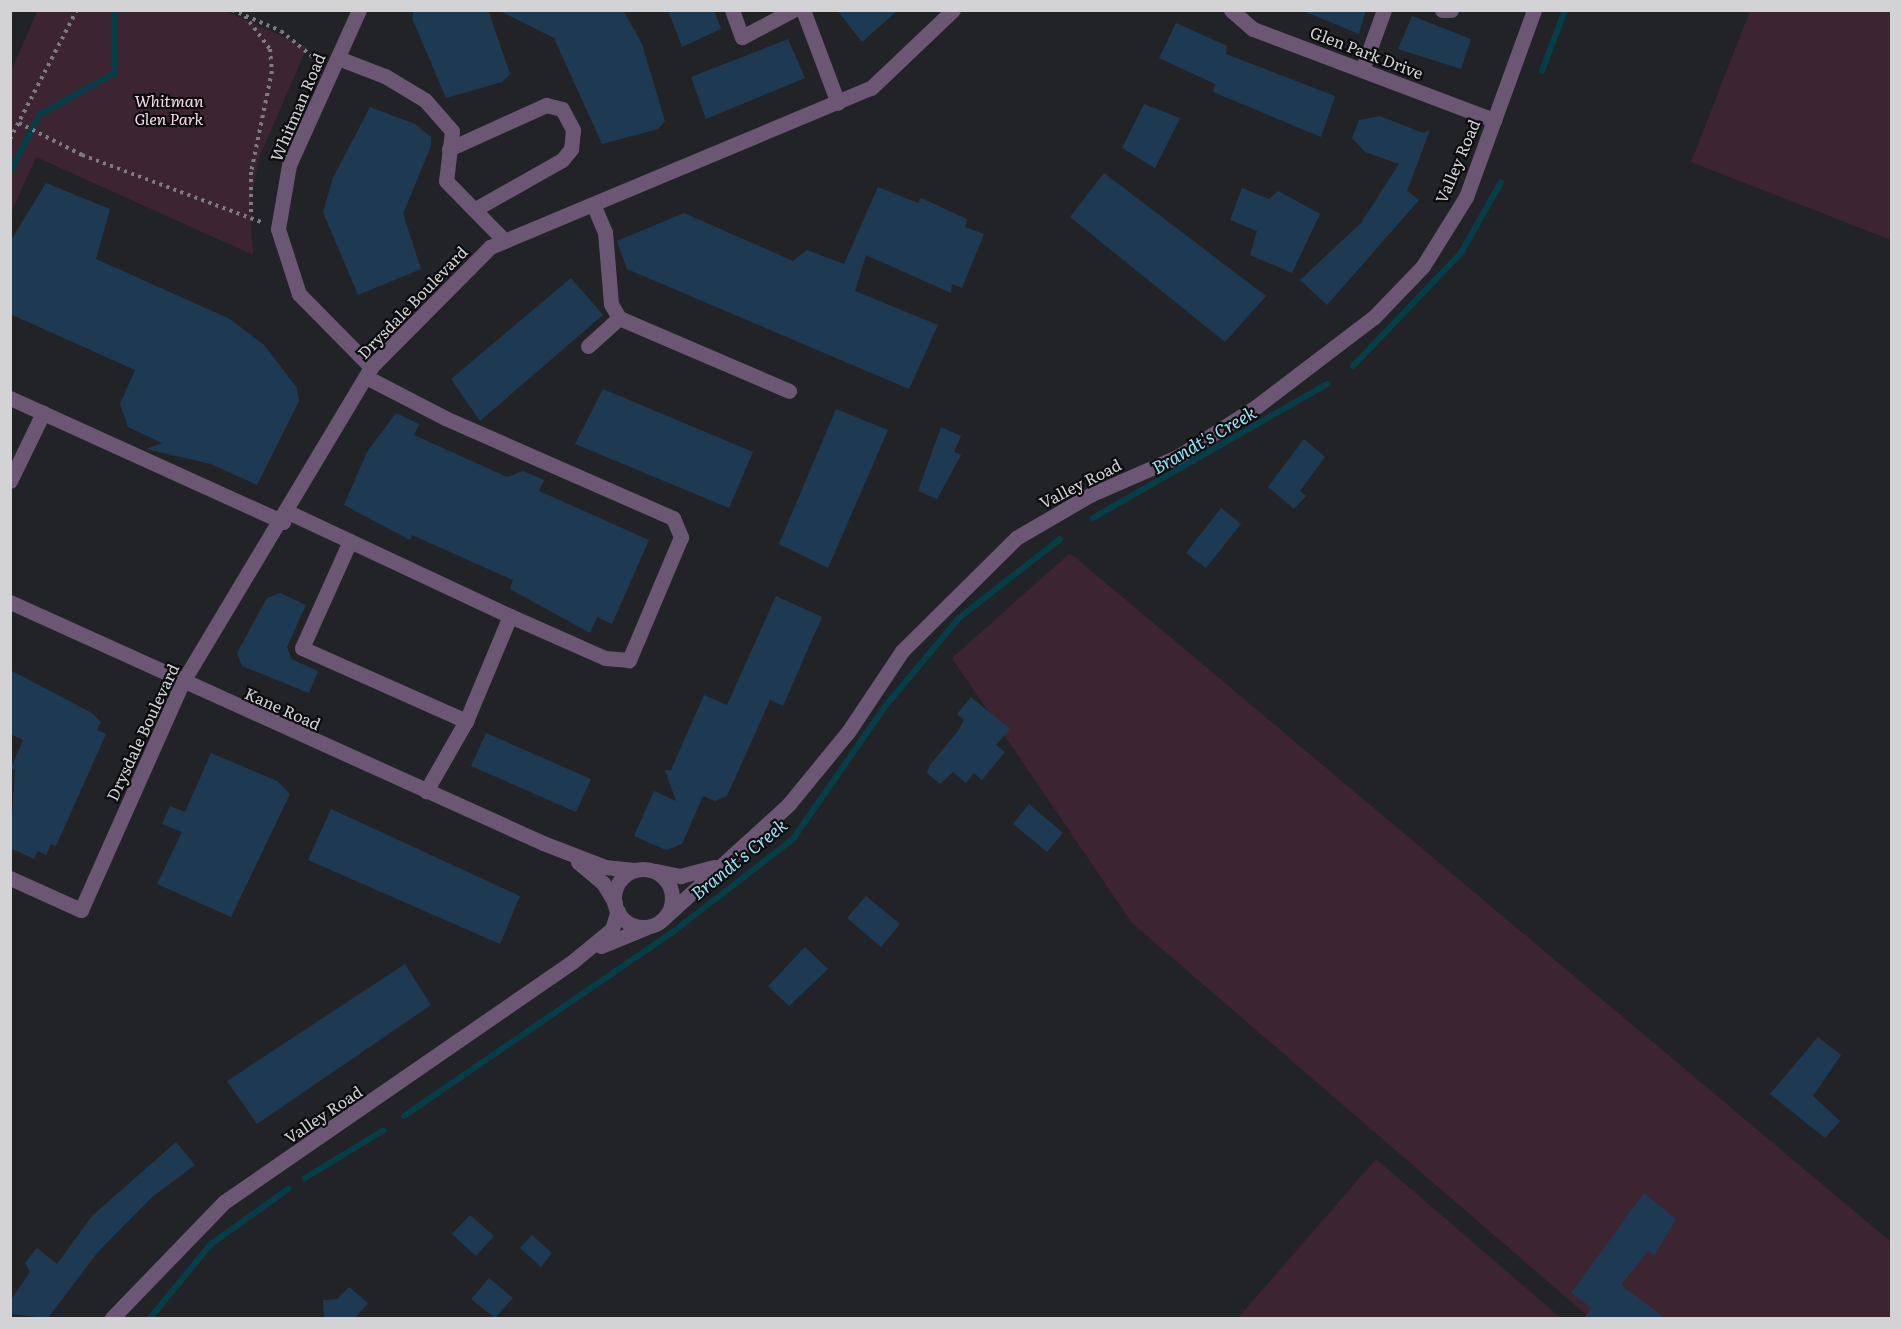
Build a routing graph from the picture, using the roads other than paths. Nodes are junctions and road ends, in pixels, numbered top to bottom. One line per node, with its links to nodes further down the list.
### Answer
1 (359, 10): 11 (street, Whitman Road)
2 (732, 10): 3 (street)
3 (793, 10)
4 (803, 10): 13 (street)
5 (953, 10): 13 (street, Drysdale Boulevard)
6 (1231, 10): 12 (street, Glen Park Drive)
7 (1384, 10): 12 (street)
8 (1442, 10): 9 (street)
9 (1451, 10)
10 (1534, 10): 14 (street, Valley Road)
11 (334, 65): 15 (street); 21 (street, Whitman Road)
12 (1362, 70): 14 (street, Glen Park Drive)
13 (838, 103): 16 (street, Drysdale Boulevard)
14 (1494, 120): 34 (street, Valley Road)
15 (449, 149): 17 (street); 17 (street)
16 (593, 204): 18 (street, Drysdale Boulevard); 19 (street)
17 (477, 208): 18 (street)
18 (505, 241): 21 (street, Drysdale Boulevard)
19 (619, 318): 20 (street); 22 (street)
20 (588, 346)
21 (368, 372): 26 (street, Drysdale Boulevard); 29 (street, Whitman Road)
22 (789, 391)
23 (10, 398): 24 (street)
24 (44, 413): 25 (street); 26 (street)
25 (10, 481)
26 (285, 517): 27 (street); 30 (street, Drysdale Boulevard)
27 (350, 541): 29 (street); 31 (street)
28 (10, 602): 30 (street, Kane Road)
29 (510, 616): 31 (street)
30 (182, 683): 32 (street, Kane Road); 37 (street, Drysdale Boulevard)
31 (466, 721): 32 (street)
32 (426, 791): 33 (street, Kane Road)
33 (543, 843): 35 (street, Kane Road); 38 (street, Kane Road)
34 (734, 859): 36 (street, Valley Road); 39 (street, Valley Road)
35 (634, 870): 36 (street, Valley Road); 38 (street, Valley Road)
36 (654, 870): 39 (street)
37 (10, 878)
38 (616, 907): 40 (street); 41 (street, Valley Road)
39 (666, 916): 40 (street, Valley Road)
40 (651, 926): 41 (street, Valley Road)
41 (572, 962): 42 (street, Valley Road)
42 (112, 1318)

